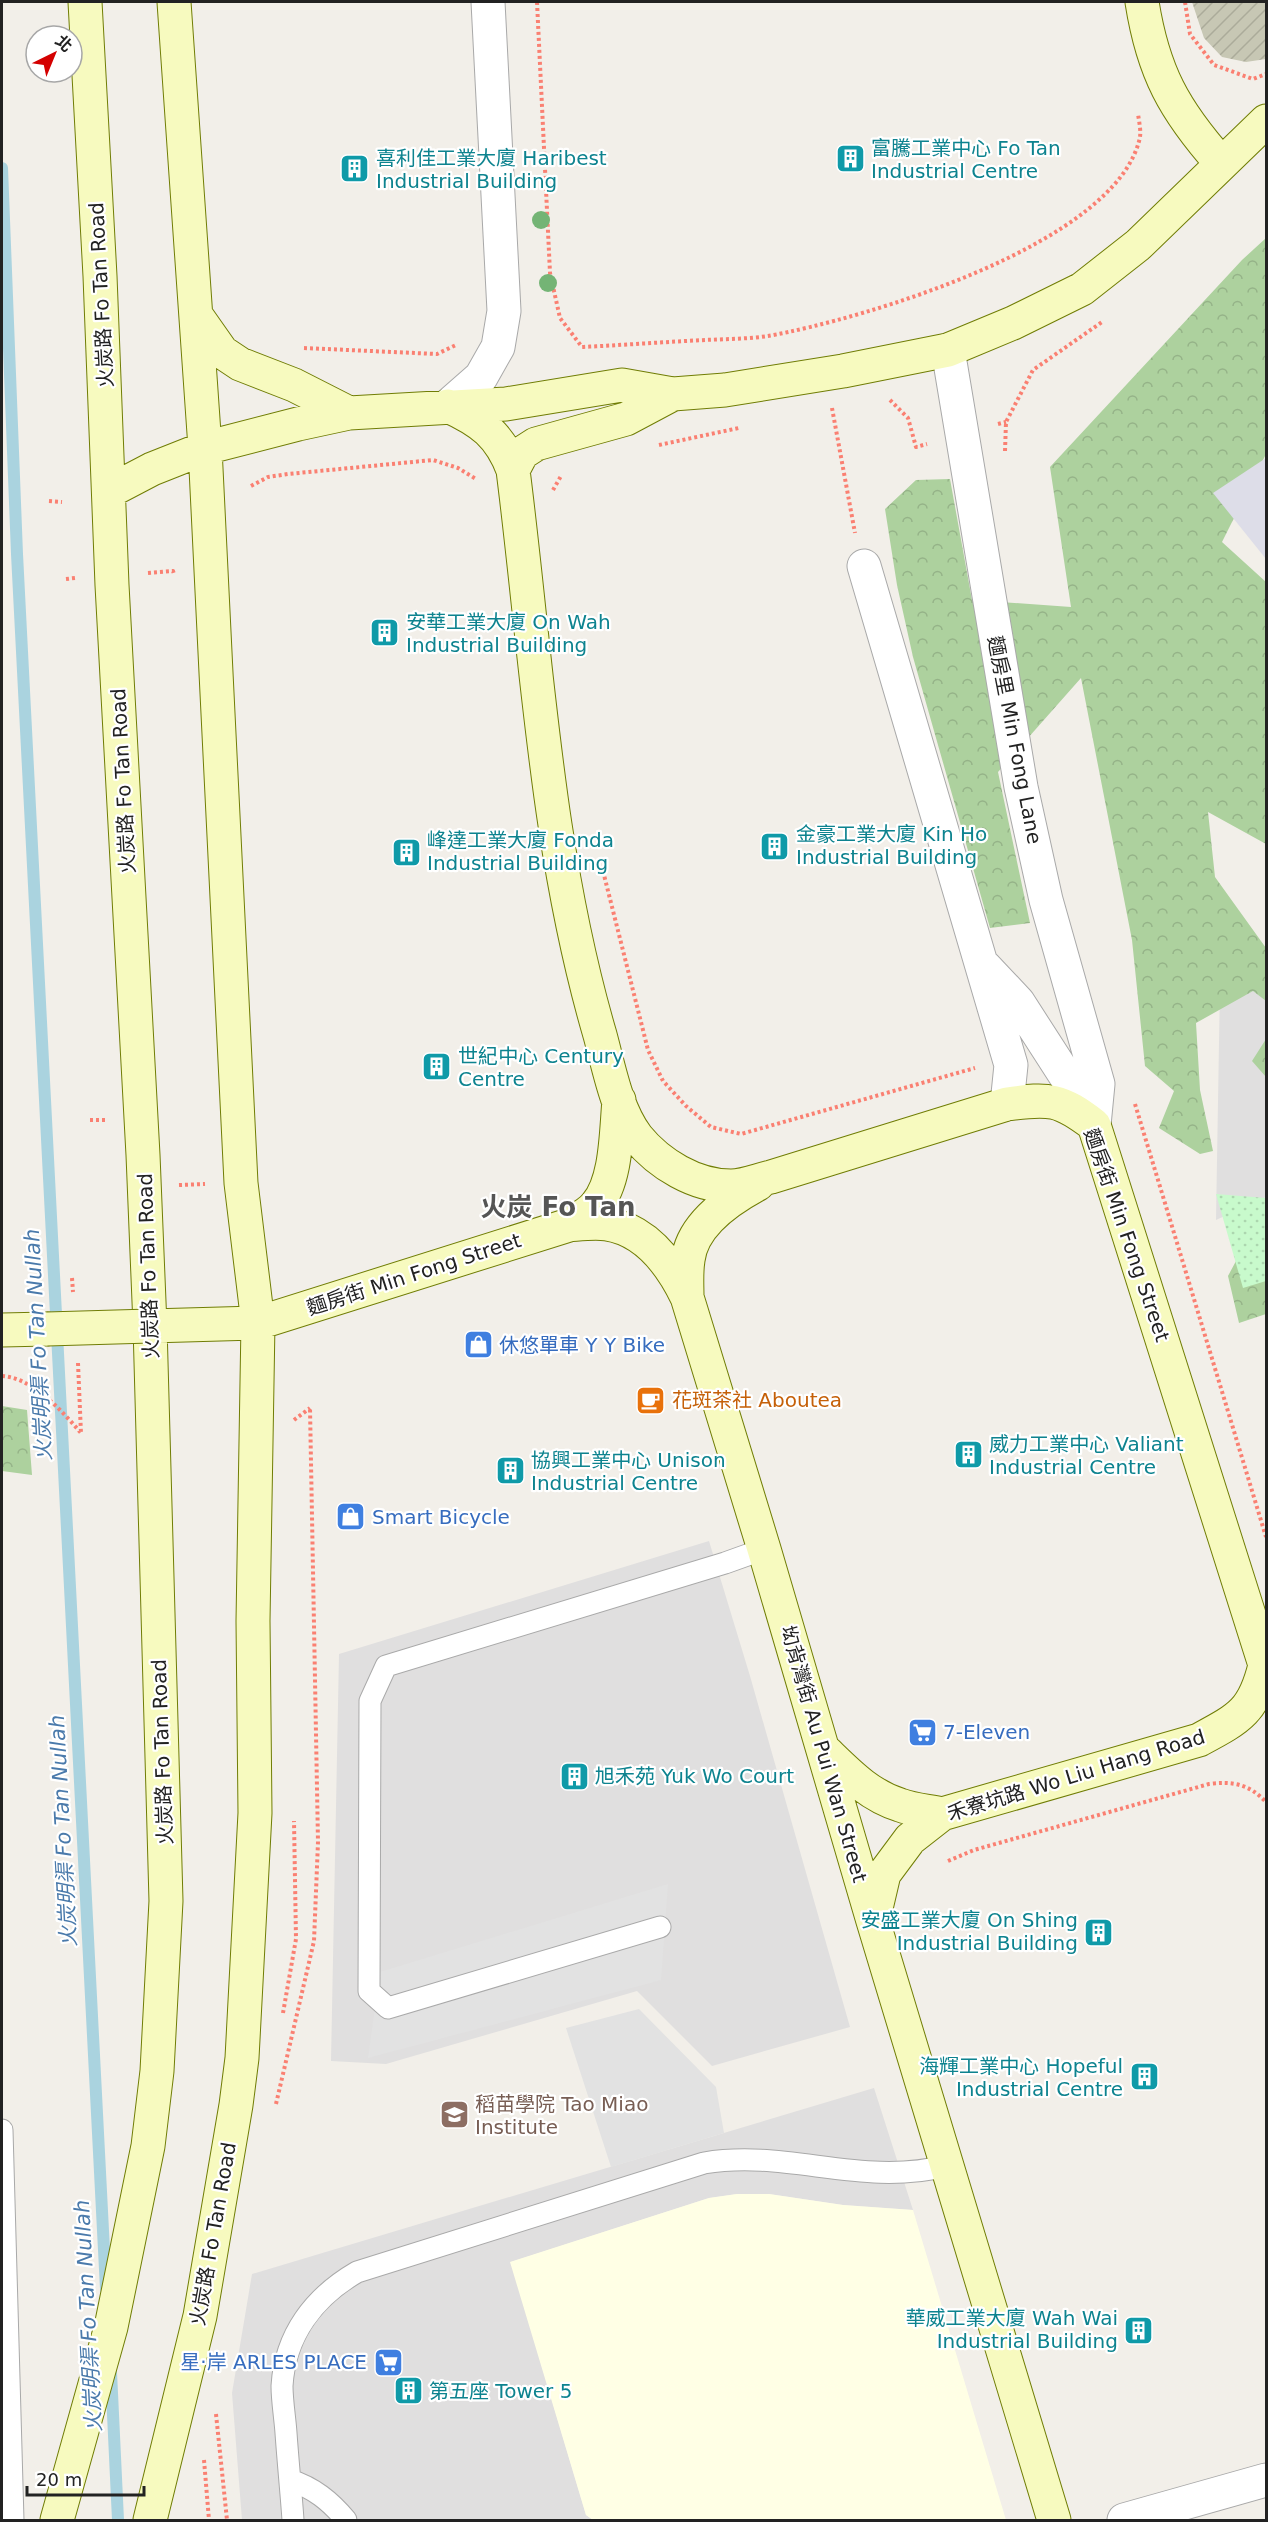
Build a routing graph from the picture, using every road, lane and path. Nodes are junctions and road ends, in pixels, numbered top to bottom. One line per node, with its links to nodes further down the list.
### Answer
1 (85, 2): 33 (street, 火炭路 Fo Tan Road)
2 (174, 2): 11 (street, 火炭路 Fo Tan Road)
3 (488, 2): 19 (street)
4 (537, 2): 8 (path)
5 (1142, 2): 10 (street)
6 (1185, 2): 7 (path)
7 (1266, 74)
8 (1136, 104)
9 (1266, 121): 10 (street)
10 (1221, 163): 15 (street)
11 (196, 315): 22 (street); 27 (street, 火炭路 Fo Tan Road)
12 (1110, 316): 23 (path)
13 (462, 337): 14 (path)
14 (303, 348)
15 (948, 350): 16 (street); 25 (street, 麵房里 Min Fong Lane)
16 (673, 394): 19 (street); 29 (street)
17 (886, 397): 25 (path)
18 (843, 405): 20 (path)
19 (448, 406): 22 (street); 29 (street)
20 (832, 407): 21 (path); 37 (path)
21 (820, 410)
22 (349, 413): 27 (street)
23 (1006, 422): 25 (path); 28 (path)
24 (750, 425): 26 (path)
25 (963, 434): 47 (street, 麵房里 Min Fong Lane)
26 (657, 446)
27 (205, 448): 33 (street); 51 (street, 火炭路 Fo Tan Road)
28 (1004, 456)
29 (513, 470): 45 (street)
30 (570, 470): 34 (path)
31 (479, 481): 32 (path)
32 (251, 486)
33 (110, 491): 38 (street, 火炭路 Fo Tan Road)
34 (551, 494)
35 (50, 501): 36 (path)
36 (62, 502)
37 (864, 566): 42 (street)
38 (112, 575): 39 (path); 40 (path); 52 (street, 火炭路 Fo Tan Road)
39 (66, 579)
40 (174, 580)
41 (601, 862): 43 (path)
42 (979, 960): 46 (street); 47 (street)
43 (978, 1067)
44 (1132, 1093): 58 (path)
45 (619, 1100): 48 (street); 49 (street)
46 (1007, 1104): 47 (street, 麵房街 Min Fong Street); 48 (street, 麵房街 Min Fong Street)
47 (1094, 1125): 60 (street, 麵房街 Min Fong Street)
48 (771, 1177): 50 (street)
49 (569, 1225): 50 (street); 51 (street, 麵房街 Min Fong Street)
50 (687, 1297): 59 (street, 㘭背灣街 Au Pui Wan Street)
51 (258, 1323): 52 (street, 麵房街 Min Fong Street); 73 (street, 火炭路 Fo Tan Road)
52 (150, 1326): 53 (street, 麵房街 Min Fong Street, bridge); 72 (street, 火炭路 Fo Tan Road)
53 (10, 1330)
54 (2, 1376): 56 (path)
55 (310, 1408): 57 (path)
56 (81, 1434)
57 (310, 1437)
58 (1266, 1537)
59 (764, 1549): 61 (street, 㘭背灣街 Au Pui Wan Street); 66 (lane)
60 (1266, 1667): 63 (street, 禾寮坑路 Wo Liu Hang Road)
61 (822, 1748): 63 (street); 65 (street, 㘭背灣街 Au Pui Wan Street)
62 (1266, 1802): 64 (path)
63 (942, 1814): 65 (street, 禾寮坑路 Wo Liu Hang Road)
64 (948, 1861)
65 (873, 1921): 68 (street, 㘭背灣街 Au Pui Wan Street)
66 (660, 1928)
67 (2, 2130): 71 (lane)
68 (946, 2166): 69 (lane); 76 (street, 㘭背灣街 Au Pui Wan Street)
69 (290, 2480): 74 (lane); 75 (lane)
70 (1266, 2480): 77 (street)
71 (13, 2520)
72 (57, 2520)
73 (150, 2520)
74 (293, 2520)
75 (346, 2520)
76 (1054, 2520)
77 (1124, 2520)

